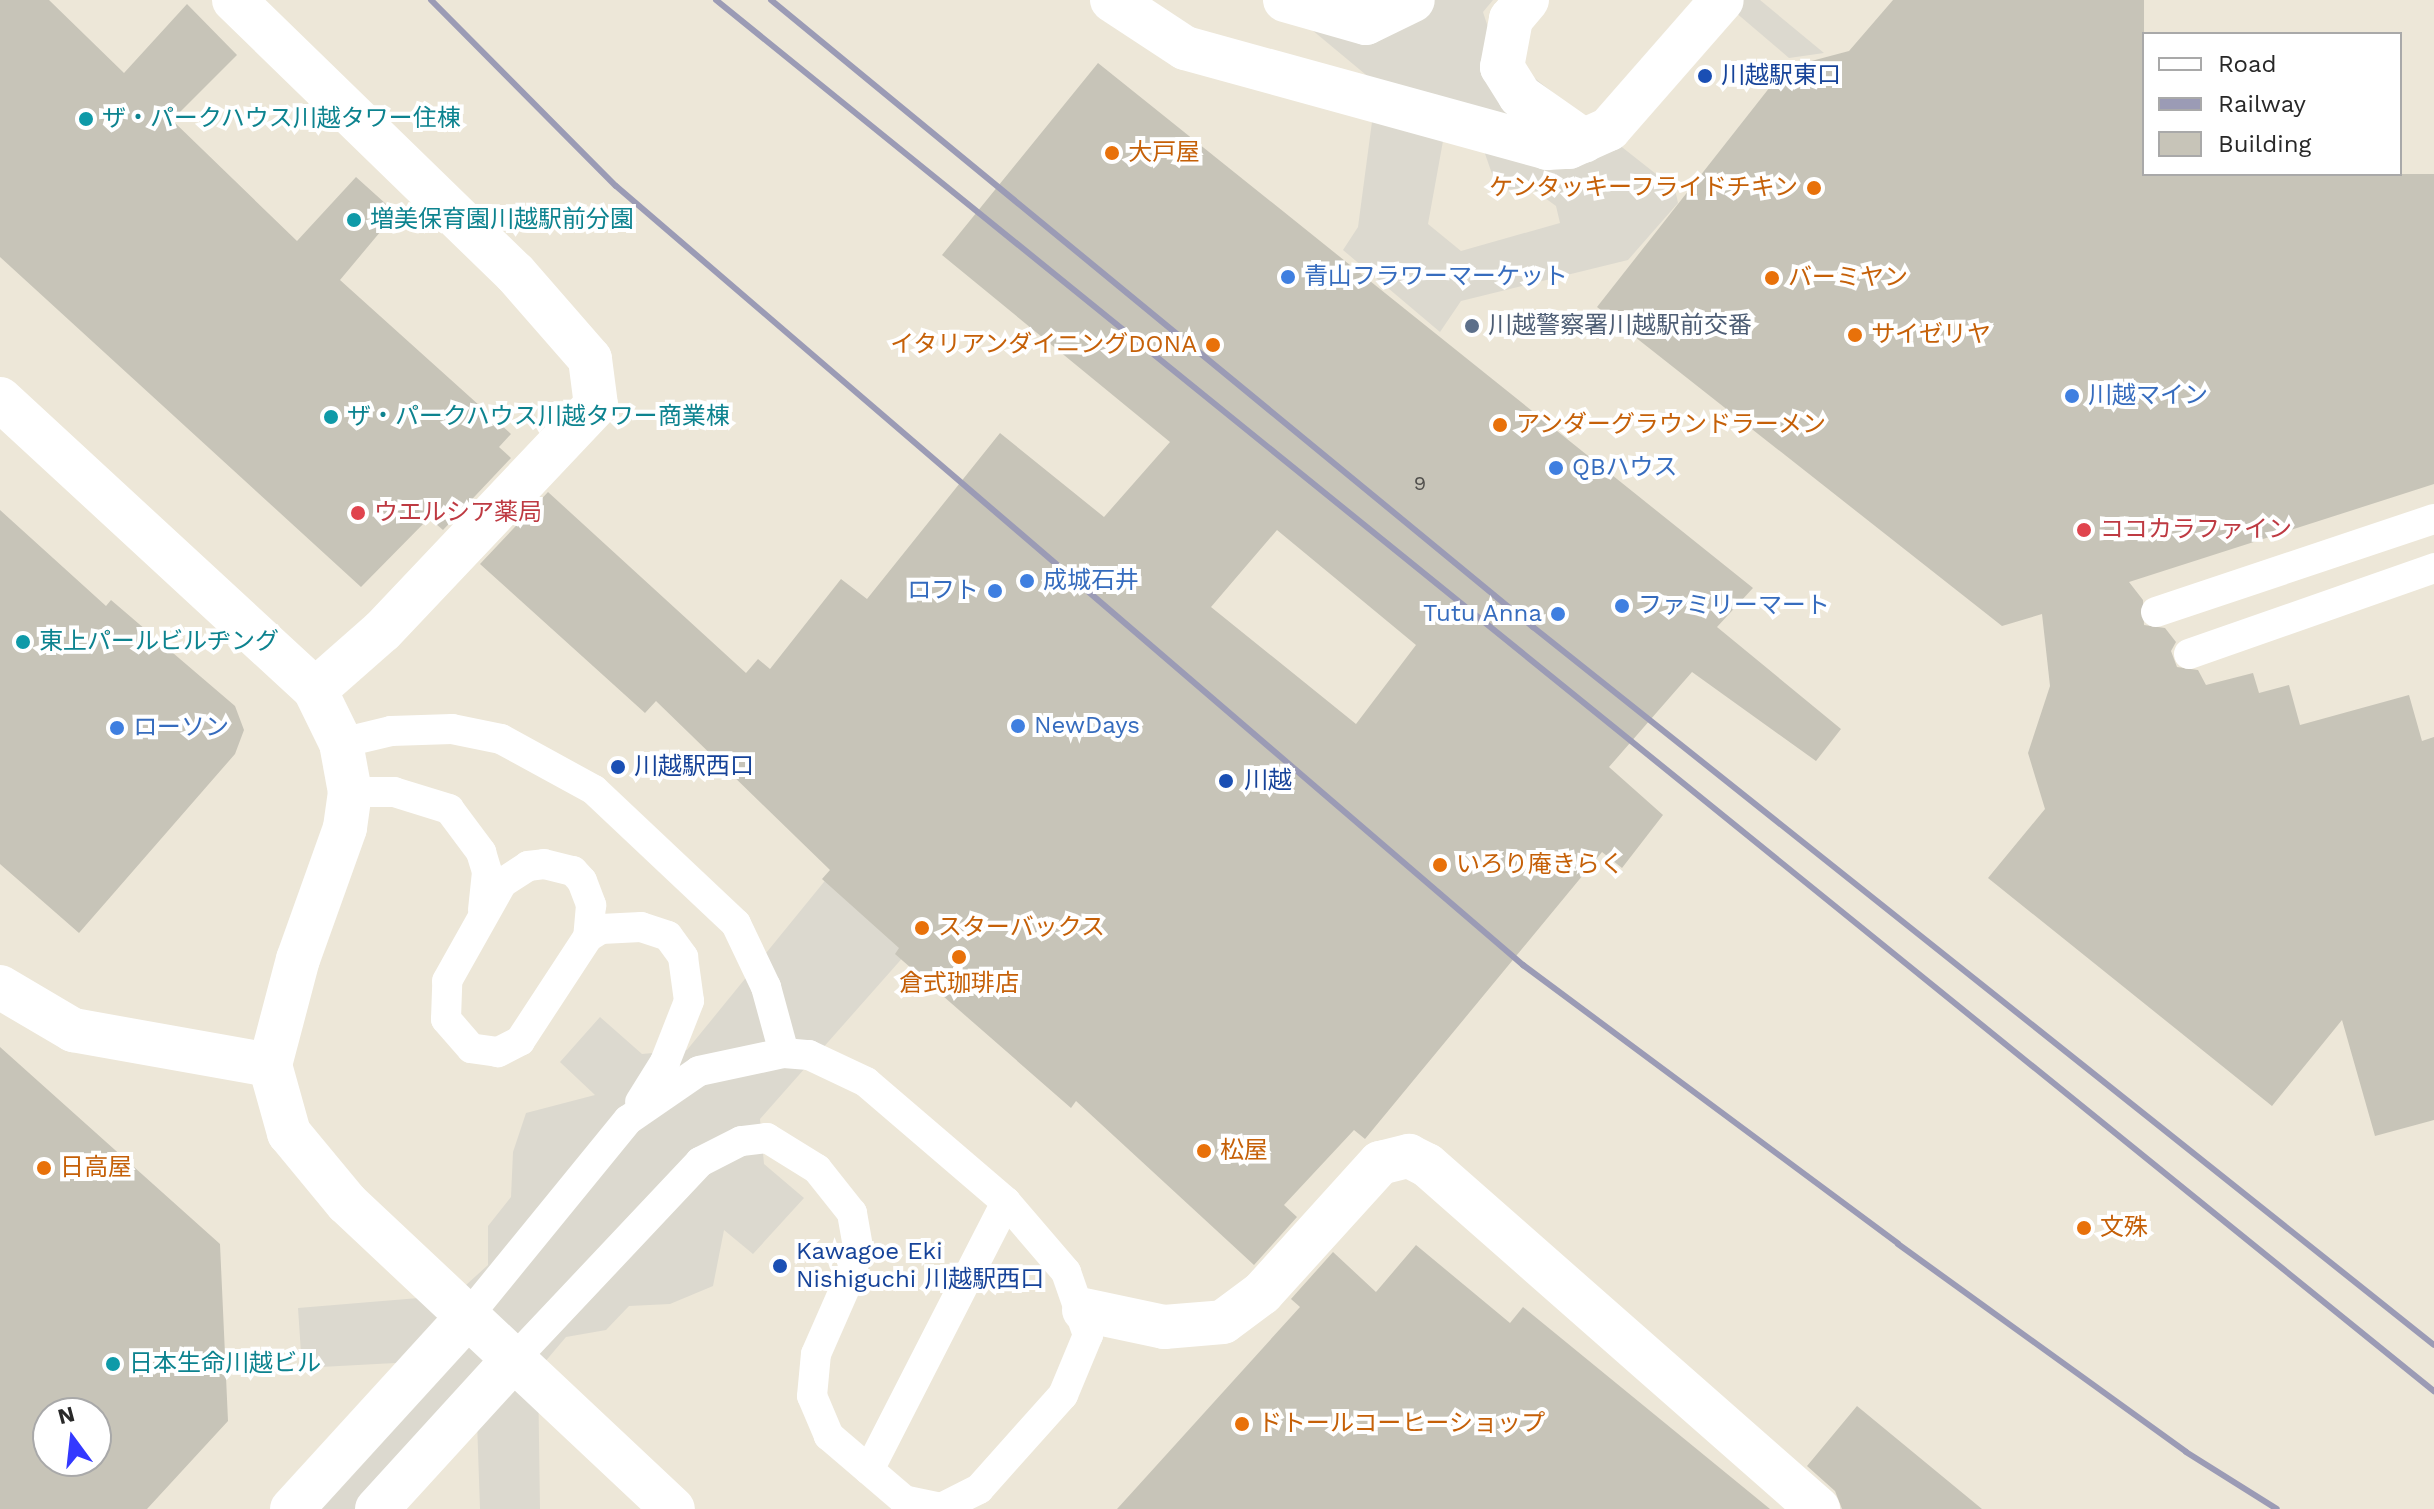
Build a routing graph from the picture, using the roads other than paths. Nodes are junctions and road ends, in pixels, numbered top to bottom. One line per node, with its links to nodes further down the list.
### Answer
1 (234, 0): 13 (street)
2 (1112, 0): 7 (street)
3 (1285, 0): 4 (street)
4 (1413, 0)
5 (1527, 0): 7 (street)
6 (1722, 0): 7 (street)
7 (1584, 141)
8 (0, 399): 13 (street)
9 (2434, 519): 11 (lane)
10 (2434, 568): 12 (lane)
11 (2156, 612)
12 (2189, 654)
13 (315, 690): 14 (street)
14 (341, 743): 15 (street); 19 (lane)
15 (350, 792): 16 (lane); 20 (street)
16 (482, 912): 17 (lane); 17 (lane)
17 (588, 937): 21 (lane)
18 (2, 992): 20 (street)
19 (784, 1053): 21 (lane); 22 (lane)
20 (270, 1065): 24 (street)
21 (628, 1120): 24 (lane)
22 (1006, 1202): 23 (lane); 26 (lane)
23 (1084, 1310): 26 (lane); 30 (street)
24 (468, 1316): 25 (street); 27 (street)
25 (515, 1358): 26 (lane); 28 (street); 29 (street)
26 (869, 1470)
27 (292, 1509)
28 (377, 1509)
29 (673, 1509)
30 (1818, 1509)

